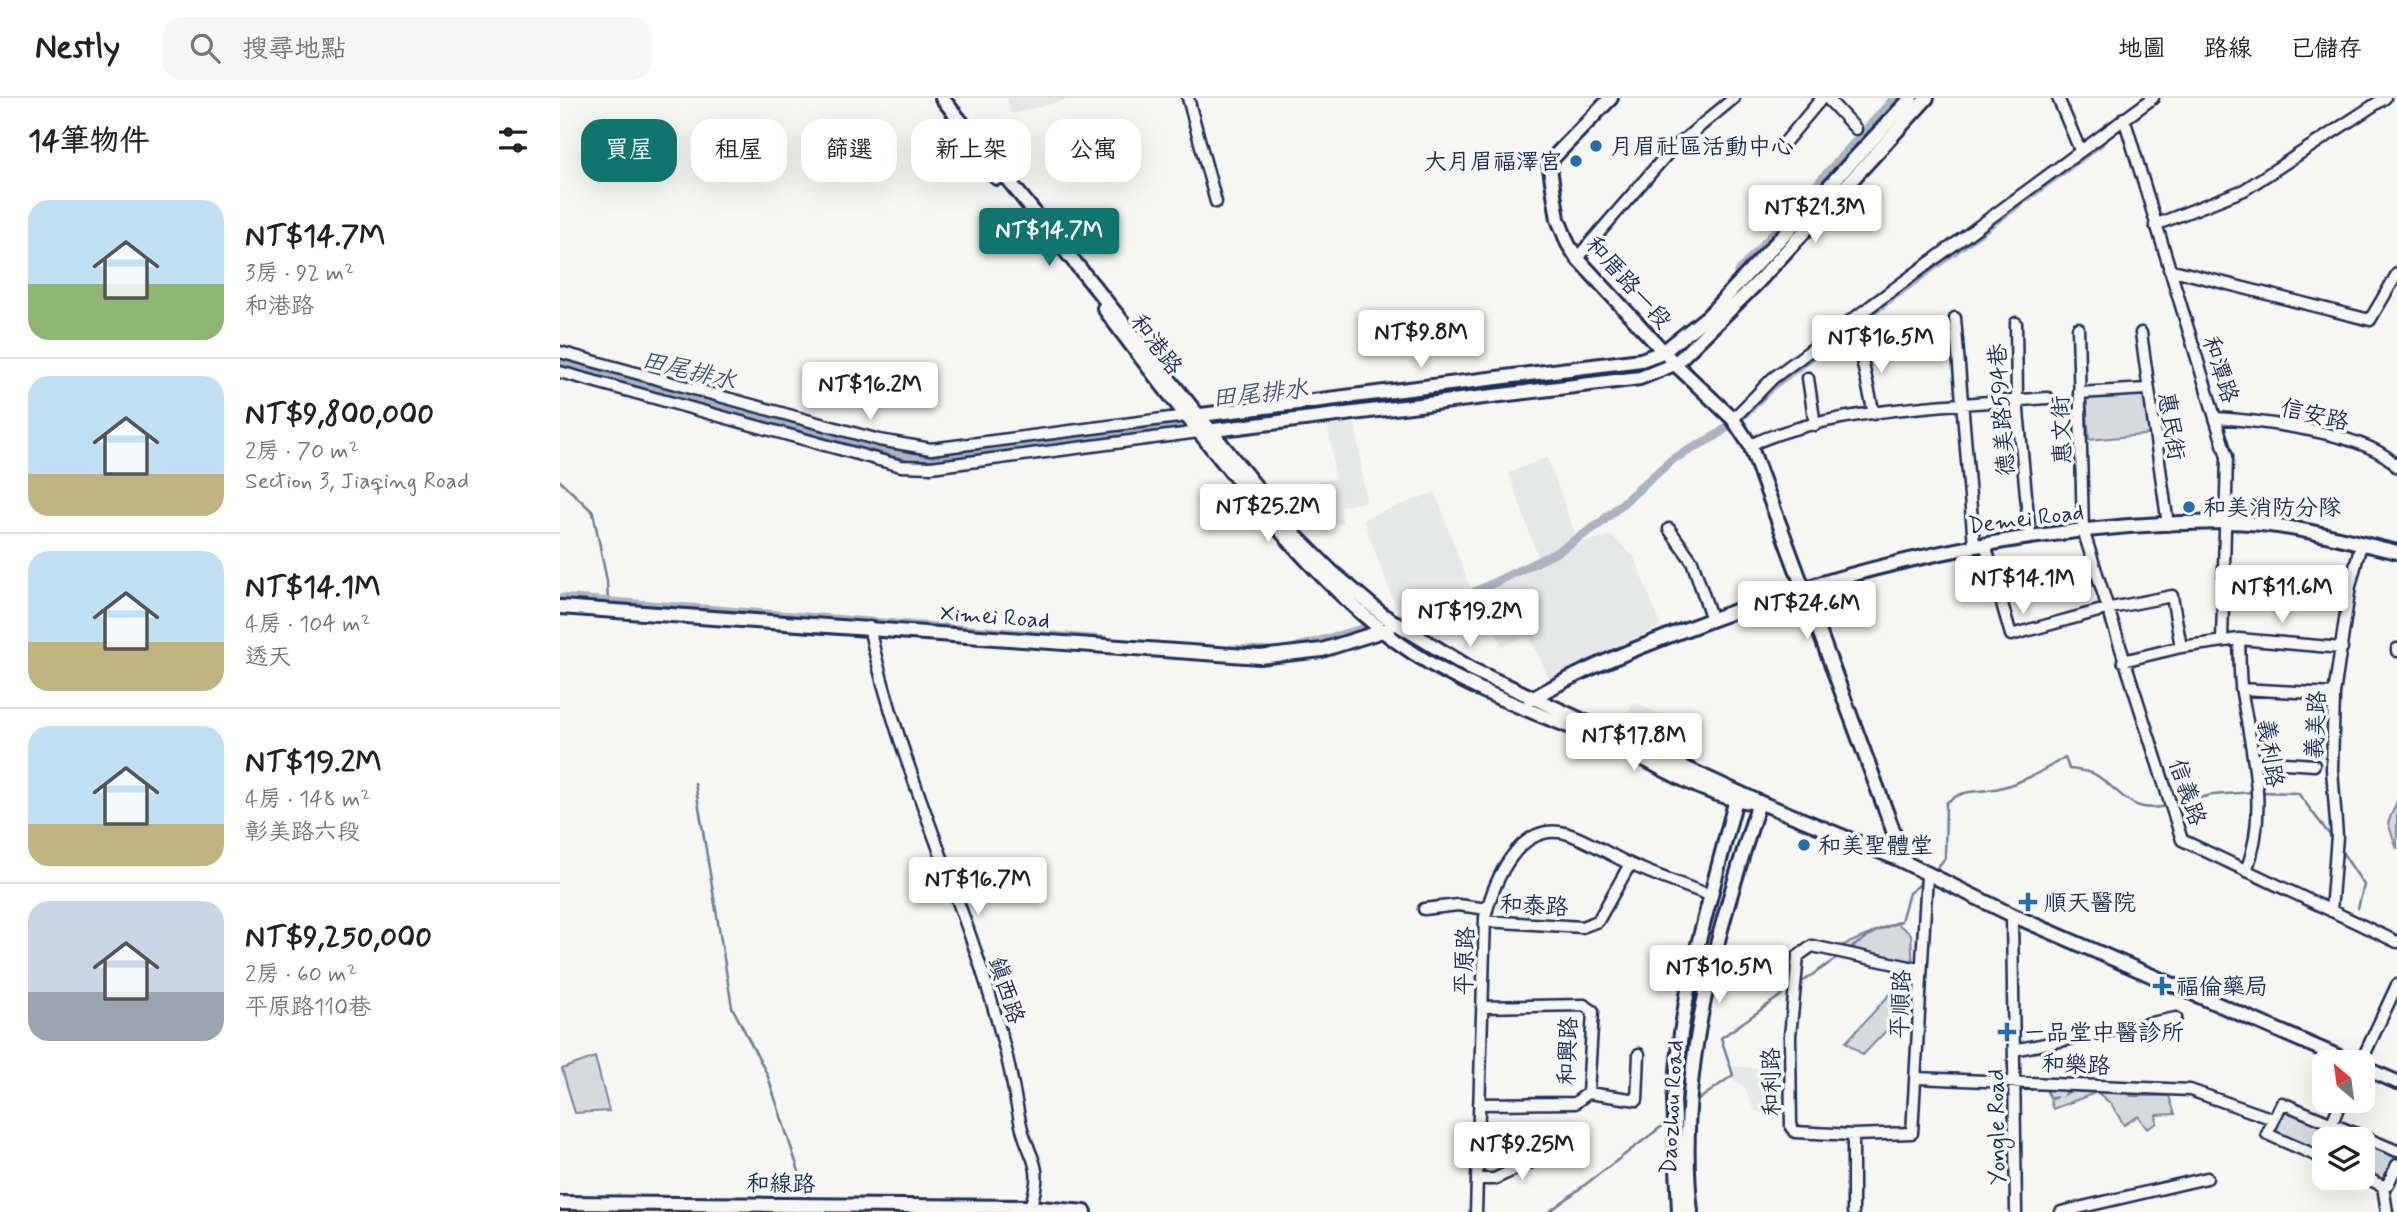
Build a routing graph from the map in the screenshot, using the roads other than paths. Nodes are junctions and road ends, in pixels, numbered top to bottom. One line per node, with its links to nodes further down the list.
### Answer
1 (932, 98): 38 (street, 和港路)
2 (942, 98): 38 (street, 和港路)
3 (1188, 98): 16 (street)
4 (1611, 98): 18 (street, 和厝路一段)
5 (1734, 98): 18 (street)
6 (1825, 98): 13 (street); 14 (street)
7 (1911, 98): 27 (street)
8 (1927, 98): 27 (street)
9 (2058, 98): 15 (street)
10 (2153, 98): 12 (street)
11 (2385, 98): 17 (street)
12 (2124, 118): 15 (street); 17 (street, 和潭路)
13 (1856, 129)
14 (1786, 141)
15 (2080, 150): 37 (street)
16 (1216, 202)
17 (2155, 225): 19 (street, 和潭路)
18 (1577, 258): 27 (street, 和厝路一段)
19 (2169, 269): 20 (street); 36 (street, 和潭路)
20 (2397, 274)
21 (1955, 318): 34 (street)
22 (2016, 323): 33 (street, 德美路594巷)
23 (2078, 328): 31 (street, 惠文街)
24 (2141, 333): 30 (street, 惠民街)
25 (1858, 342): 35 (street)
26 (560, 352): 41 (street)
27 (1670, 358): 37 (street, 和厝路一段); 38 (street); 38 (street)
28 (560, 372): 42 (street)
29 (1808, 379): 39 (street)
30 (2147, 388): 31 (street); 45 (street, 惠民街)
31 (2079, 393): 47 (street, 惠文街)
32 (2048, 398): 33 (street)
33 (2017, 400): 34 (street); 48 (street, 德美路594巷)
34 (1962, 403): 35 (street); 49 (street)
35 (1874, 414): 39 (street)
36 (2217, 418): 43 (street, 信安路); 44 (street, 和潭路)
37 (1733, 419): 40 (street, 和厝路一段)
38 (1198, 423): 41 (street); 42 (street); 58 (street, 和港路)
39 (1815, 425): 40 (street)
40 (1751, 445): 54 (street, 和厝路一段)
41 (931, 449): 42 (street)
42 (931, 467)
43 (2397, 467)
44 (2226, 522): 45 (street, Demei Road); 50 (street, Demei Road); 52 (street, 和潭路)
45 (2168, 525): 47 (street, Demei Road)
46 (1670, 529): 57 (street)
47 (2083, 530): 48 (street, Demei Road); 56 (street, 信義路)
48 (2030, 537): 49 (street, Demei Road)
49 (1979, 544): 54 (street, Demei Road); 56 (street)
50 (2361, 544): 51 (street, Demei Road); 53 (street, 義美路)
51 (2397, 552)
52 (2224, 584): 53 (street); 61 (street, 和潭路)
53 (2350, 586): 63 (street, 義美路)
54 (1805, 587): 57 (street, Demei Road); 75 (street, 和厝路一段)
55 (560, 607): 59 (street, Ximei Road)
56 (2106, 609): 62 (street); 64 (street, 信義路)
57 (1712, 620): 69 (street, Demei Road)
58 (1387, 624): 59 (street, Ximei Road); 65 (street); 66 (street)
59 (869, 627): 114 (street, 鎮西路)
60 (2239, 639): 61 (street); 63 (street); 67 (street, 義利路)
61 (2222, 640): 62 (street)
62 (2181, 647): 64 (street)
63 (2342, 648): 68 (street, 義美路)
64 (2123, 661): 77 (street, 信義路)
65 (1463, 664): 66 (street); 69 (street)
66 (1456, 676): 70 (street)
67 (2241, 690): 68 (street); 71 (street, 義利路)
68 (2334, 694): 82 (street, 義美路)
69 (1533, 698): 70 (street, Demei Road); 73 (street)
70 (1518, 706): 73 (street)
71 (2255, 761): 72 (street); 77 (street, 義利路)
72 (2314, 765)
73 (1737, 796): 74 (street); 79 (street, Daozhou Road)
74 (1759, 802): 75 (street); 118 (street, Daozhou Road)
75 (1898, 859): 78 (street)
76 (1630, 864): 79 (street, 平原路); 81 (street, 平原路); 84 (street, 和泰路)
77 (2246, 871): 82 (street, 信義路)
78 (1927, 875): 83 (street); 86 (street, 平順路)
79 (1713, 896): 117 (street, Daozhou Road)
80 (1424, 909): 81 (street)
81 (1487, 909): 84 (street, 平原路)
82 (2331, 911): 85 (street, 信義路)
83 (2012, 915): 90 (street, Yongle Road); 91 (street)
84 (1485, 921): 88 (street, 平原路)
85 (2397, 942)
86 (1919, 969): 95 (street, 平順路); 104 (street, 和利路)
87 (2397, 985): 92 (street)
88 (1482, 1007): 98 (street, 和興路); 99 (street, 平原路)
89 (2176, 1018): 90 (street)
90 (2014, 1050): 96 (street, Yongle Road)
91 (2323, 1050)
92 (2367, 1050)
93 (1639, 1054): 98 (street)
94 (2375, 1073): 97 (street)
95 (1917, 1078): 96 (street, 和樂路); 103 (street, 平順路)
96 (2015, 1080): 101 (street, 和樂路); 120 (street, Yongle Road)
97 (2397, 1082)
98 (1588, 1093): 99 (street, 和興路)
99 (1479, 1104): 110 (street, 平原路)
100 (2336, 1113): 102 (street)
101 (2273, 1119): 102 (street); 107 (street)
102 (2332, 1123): 106 (street)
103 (1912, 1133): 104 (street, 和利路)
104 (1853, 1135): 119 (street)
105 (1560, 1149): 110 (street)
106 (2397, 1151)
107 (2312, 1154)
108 (2397, 1165): 112 (street)
109 (2207, 1178): 121 (street)
110 (1477, 1179): 116 (street, 平原路)
111 (2375, 1183): 112 (street)
112 (2383, 1186): 122 (street)
113 (560, 1203): 114 (street, 和線路)
114 (1030, 1207): 115 (street, 和線路)
115 (1085, 1212)
116 (1476, 1212)
117 (1679, 1212)
118 (1691, 1212)
119 (1853, 1212)
120 (2016, 1212)
121 (2061, 1212)
122 (2387, 1212)

